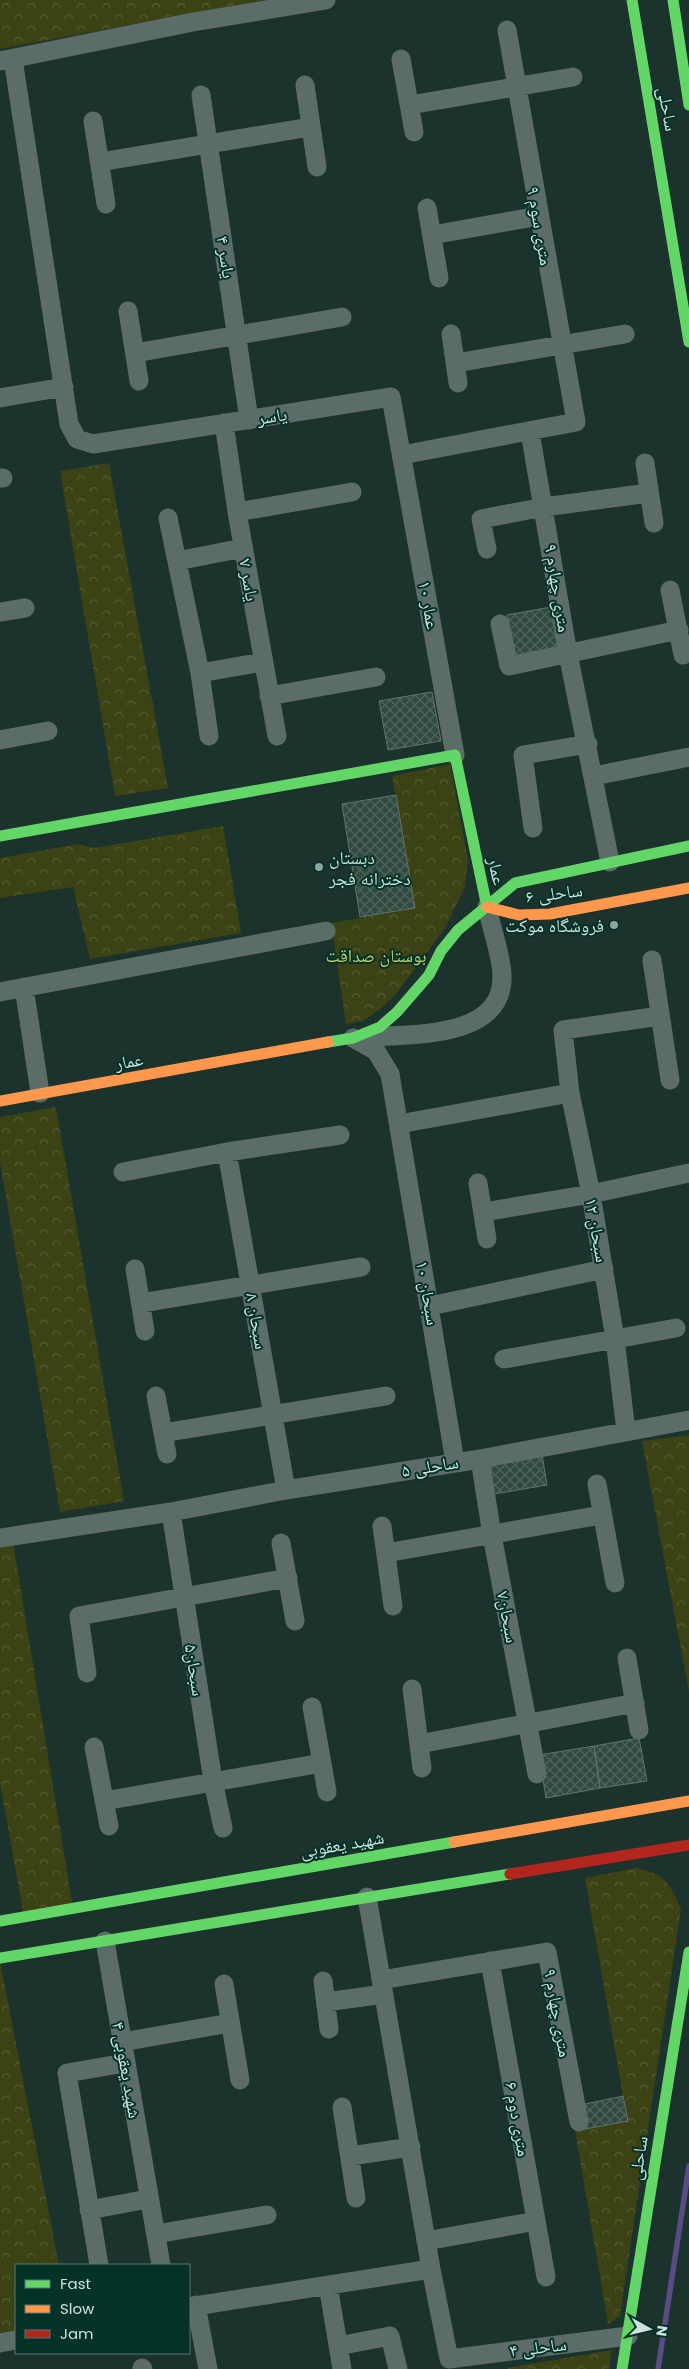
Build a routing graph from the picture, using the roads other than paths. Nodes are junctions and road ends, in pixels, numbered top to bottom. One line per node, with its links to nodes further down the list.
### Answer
1 (326, 0): 6 (street)
2 (632, 0): 29 (street, ساحلی)
3 (673, 0): 12 (street)
4 (507, 30): 9 (street, ۹ متری سوم)
5 (401, 59): 11 (street)
6 (6, 60): 35 (street)
7 (573, 77): 9 (street)
8 (305, 85): 14 (street)
9 (516, 87): 11 (street); 21 (street, ۹ متری سوم)
10 (202, 95): 16 (street, یاسر ۴)
11 (410, 104): 15 (street)
12 (689, 106)
13 (94, 121): 17 (street)
14 (310, 127): 16 (street); 18 (street)
15 (414, 132)
16 (209, 144): 17 (street); 28 (street, یاسر ۴)
17 (100, 162): 19 (street)
18 (317, 167)
19 (106, 204)
20 (428, 208): 22 (street)
21 (539, 216): 22 (street); 30 (street, ۹ متری سوم)
22 (432, 235): 23 (street)
23 (439, 278)
24 (128, 311): 31 (street)
25 (342, 317): 28 (street)
26 (451, 334): 32 (street)
27 (625, 334): 30 (street)
28 (238, 336): 31 (street); 37 (street, یاسر ۴)
29 (689, 342)
30 (561, 345): 32 (street); 39 (street, ۹ متری سوم)
31 (135, 353): 33 (street)
32 (456, 363): 34 (street)
33 (139, 381)
34 (458, 383)
35 (64, 387): 36 (street); 38 (street, یاسر)
36 (0, 398)
37 (249, 420): 38 (street, یاسر); 40 (street, یاسر)
38 (224, 423): 45 (street, یاسر ۷)
39 (530, 432): 40 (street); 44 (street, ۹ متری چهارم)
40 (402, 455): 67 (street, عمار ۱۰)
41 (645, 463): 43 (street)
42 (352, 492): 45 (street)
43 (648, 493): 44 (street); 47 (street)
44 (544, 507): 49 (street); 56 (street, ۹ متری چهارم)
45 (237, 512): 48 (street, یاسر ۷)
46 (168, 518): 50 (street)
47 (654, 523)
48 (243, 548): 50 (street); 58 (street, یاسر ۷)
49 (487, 549)
50 (177, 561): 59 (street)
51 (670, 590): 55 (street)
52 (25, 608): 53 (street)
53 (0, 612)
54 (500, 624): 56 (street)
55 (679, 630): 56 (street); 57 (street)
56 (568, 654): 66 (street, ۹ متری چهارم)
57 (683, 655)
58 (263, 662): 59 (street); 61 (street, یاسر ۷)
59 (200, 673): 63 (street)
60 (376, 677): 61 (street)
61 (268, 696): 64 (street, یاسر ۷)
62 (48, 731): 65 (street)
63 (209, 736)
64 (277, 736)
65 (0, 740)
66 (588, 744): 69 (street, ۹ متری چهارم); 70 (street)
67 (455, 755): 71 (street); 75 (street, عمار)
68 (689, 757): 69 (street)
69 (594, 776): 73 (street, ۹ متری چهارم)
70 (533, 828)
71 (0, 836)
72 (689, 846): 73 (street, ساحلی ۶)
73 (610, 862): 75 (street, ساحلی ۶)
74 (689, 888): 75 (street, ساحلی ۶)
75 (487, 907): 81 (street, عمار); 81 (street)
76 (326, 930): 78 (street)
77 (652, 960): 80 (street)
78 (24, 988): 79 (street); 83 (street)
79 (0, 992)
80 (660, 1016): 82 (street); 84 (street, سبحان ۱۲)
81 (353, 1038): 83 (street, عمار); 86 (street, سبحان ۱۰)
82 (670, 1080)
83 (40, 1093): 85 (street, عمار)
84 (570, 1093): 86 (street); 92 (street, سبحان ۱۲)
85 (0, 1101)
86 (398, 1124): 100 (street, سبحان ۱۰)
87 (340, 1135): 88 (street)
88 (227, 1152): 89 (street); 98 (street, سبحان ۸)
89 (123, 1172)
90 (689, 1173): 92 (street)
91 (478, 1183): 93 (street)
92 (591, 1194): 93 (street); 97 (street, سبحان ۱۲)
93 (484, 1212): 94 (street)
94 (487, 1238)
95 (361, 1267): 98 (street)
96 (135, 1269): 99 (street)
97 (604, 1270): 100 (street); 103 (street, سبحان ۱۲)
98 (251, 1285): 99 (street); 107 (street, سبحان ۸)
99 (141, 1303): 102 (street)
100 (430, 1306): 113 (street, سبحان ۱۰)
101 (676, 1328): 103 (street)
102 (145, 1331)
103 (615, 1339): 104 (street); 109 (street, سبحان ۱۲)
104 (504, 1359)
105 (156, 1396): 110 (street)
106 (386, 1396): 107 (street)
107 (273, 1413): 110 (street); 115 (street, سبحان ۸)
108 (689, 1420): 109 (street, ساحلی ۵)
109 (626, 1431): 112 (street, ساحلی ۵)
110 (163, 1433): 111 (street)
111 (167, 1454)
112 (480, 1459): 113 (street, ساحلی ۵); 119 (street, سبحان۷)
113 (455, 1462): 115 (street, ساحلی ۵)
114 (597, 1484): 117 (street)
115 (286, 1490): 116 (street, ساحلی ۵)
116 (171, 1512): 120 (street, ساحلی ۵); 125 (street, سبحان۵)
117 (601, 1515): 119 (street); 124 (street)
118 (382, 1526): 122 (street)
119 (492, 1535): 122 (street); 133 (street, سبحان۷)
120 (0, 1538)
121 (281, 1543): 123 (street)
122 (386, 1553): 126 (street)
123 (288, 1578): 125 (street); 127 (street)
124 (615, 1583)
125 (183, 1596): 129 (street); 140 (street, سبحان۵)
126 (394, 1606)
127 (294, 1622)
128 (627, 1658): 131 (street)
129 (86, 1673)
130 (412, 1689): 135 (street)
131 (635, 1703): 133 (street); 134 (street)
132 (312, 1707): 137 (street)
133 (528, 1723): 135 (street); 139 (street, سبحان۷)
134 (639, 1730)
135 (419, 1744): 138 (street)
136 (94, 1747): 142 (street)
137 (322, 1762): 140 (street); 141 (street)
138 (422, 1768)
139 (537, 1774)
140 (212, 1781): 142 (street); 145 (street, سبحان۵)
141 (326, 1792)
142 (104, 1800): 144 (street)
143 (689, 1802): 148 (street, شهید یعقوبی)
144 (109, 1826)
145 (223, 1828)
146 (689, 1845): 147 (street)
147 (367, 1897): 149 (street); 155 (street)
148 (0, 1921)
149 (104, 1941): 151 (street); 159 (street, شهید یعقوبی ۴)
150 (689, 1952): 179 (street, ساحلی)
151 (0, 1958)
152 (490, 1961): 155 (street, ۹ متری چهارم); 163 (street, ۹ متری چهارم); 170 (street, ۶ متری دوم)
153 (323, 1981): 156 (street)
154 (224, 1984): 157 (street)
155 (383, 1987): 156 (street, ۹ متری چهارم); 164 (street)
156 (326, 2002): 158 (street)
157 (230, 2023): 159 (street); 161 (street)
158 (329, 2029)
159 (122, 2042): 160 (street, شهید یعقوبی ۴)
160 (125, 2063): 167 (street, شهید یعقوبی ۴); 168 (street)
161 (240, 2080)
162 (342, 2106): 165 (street)
163 (579, 2122)
164 (410, 2147): 165 (street); 172 (street)
165 (350, 2156): 166 (street)
166 (356, 2198)
167 (148, 2199): 168 (street); 171 (street, شهید یعقوبی ۴)
168 (89, 2210): 173 (street)
169 (266, 2215): 171 (street)
170 (536, 2221): 172 (street); 176 (street, ۶ متری دوم)
171 (156, 2234): 174 (street, شهید یعقوبی ۴)
172 (426, 2241): 175 (street)
173 (99, 2264)
174 (161, 2264)
175 (431, 2269): 177 (street); 179 (street, ساحلی ۴)
176 (546, 2277)
177 (328, 2285): 178 (street); 180 (street)
178 (192, 2306): 181 (street)
179 (628, 2336): 184 (street, ساحلی)
180 (338, 2346): 182 (street); 183 (street)
181 (208, 2369)
182 (342, 2369)
183 (398, 2369)
184 (622, 2369)

